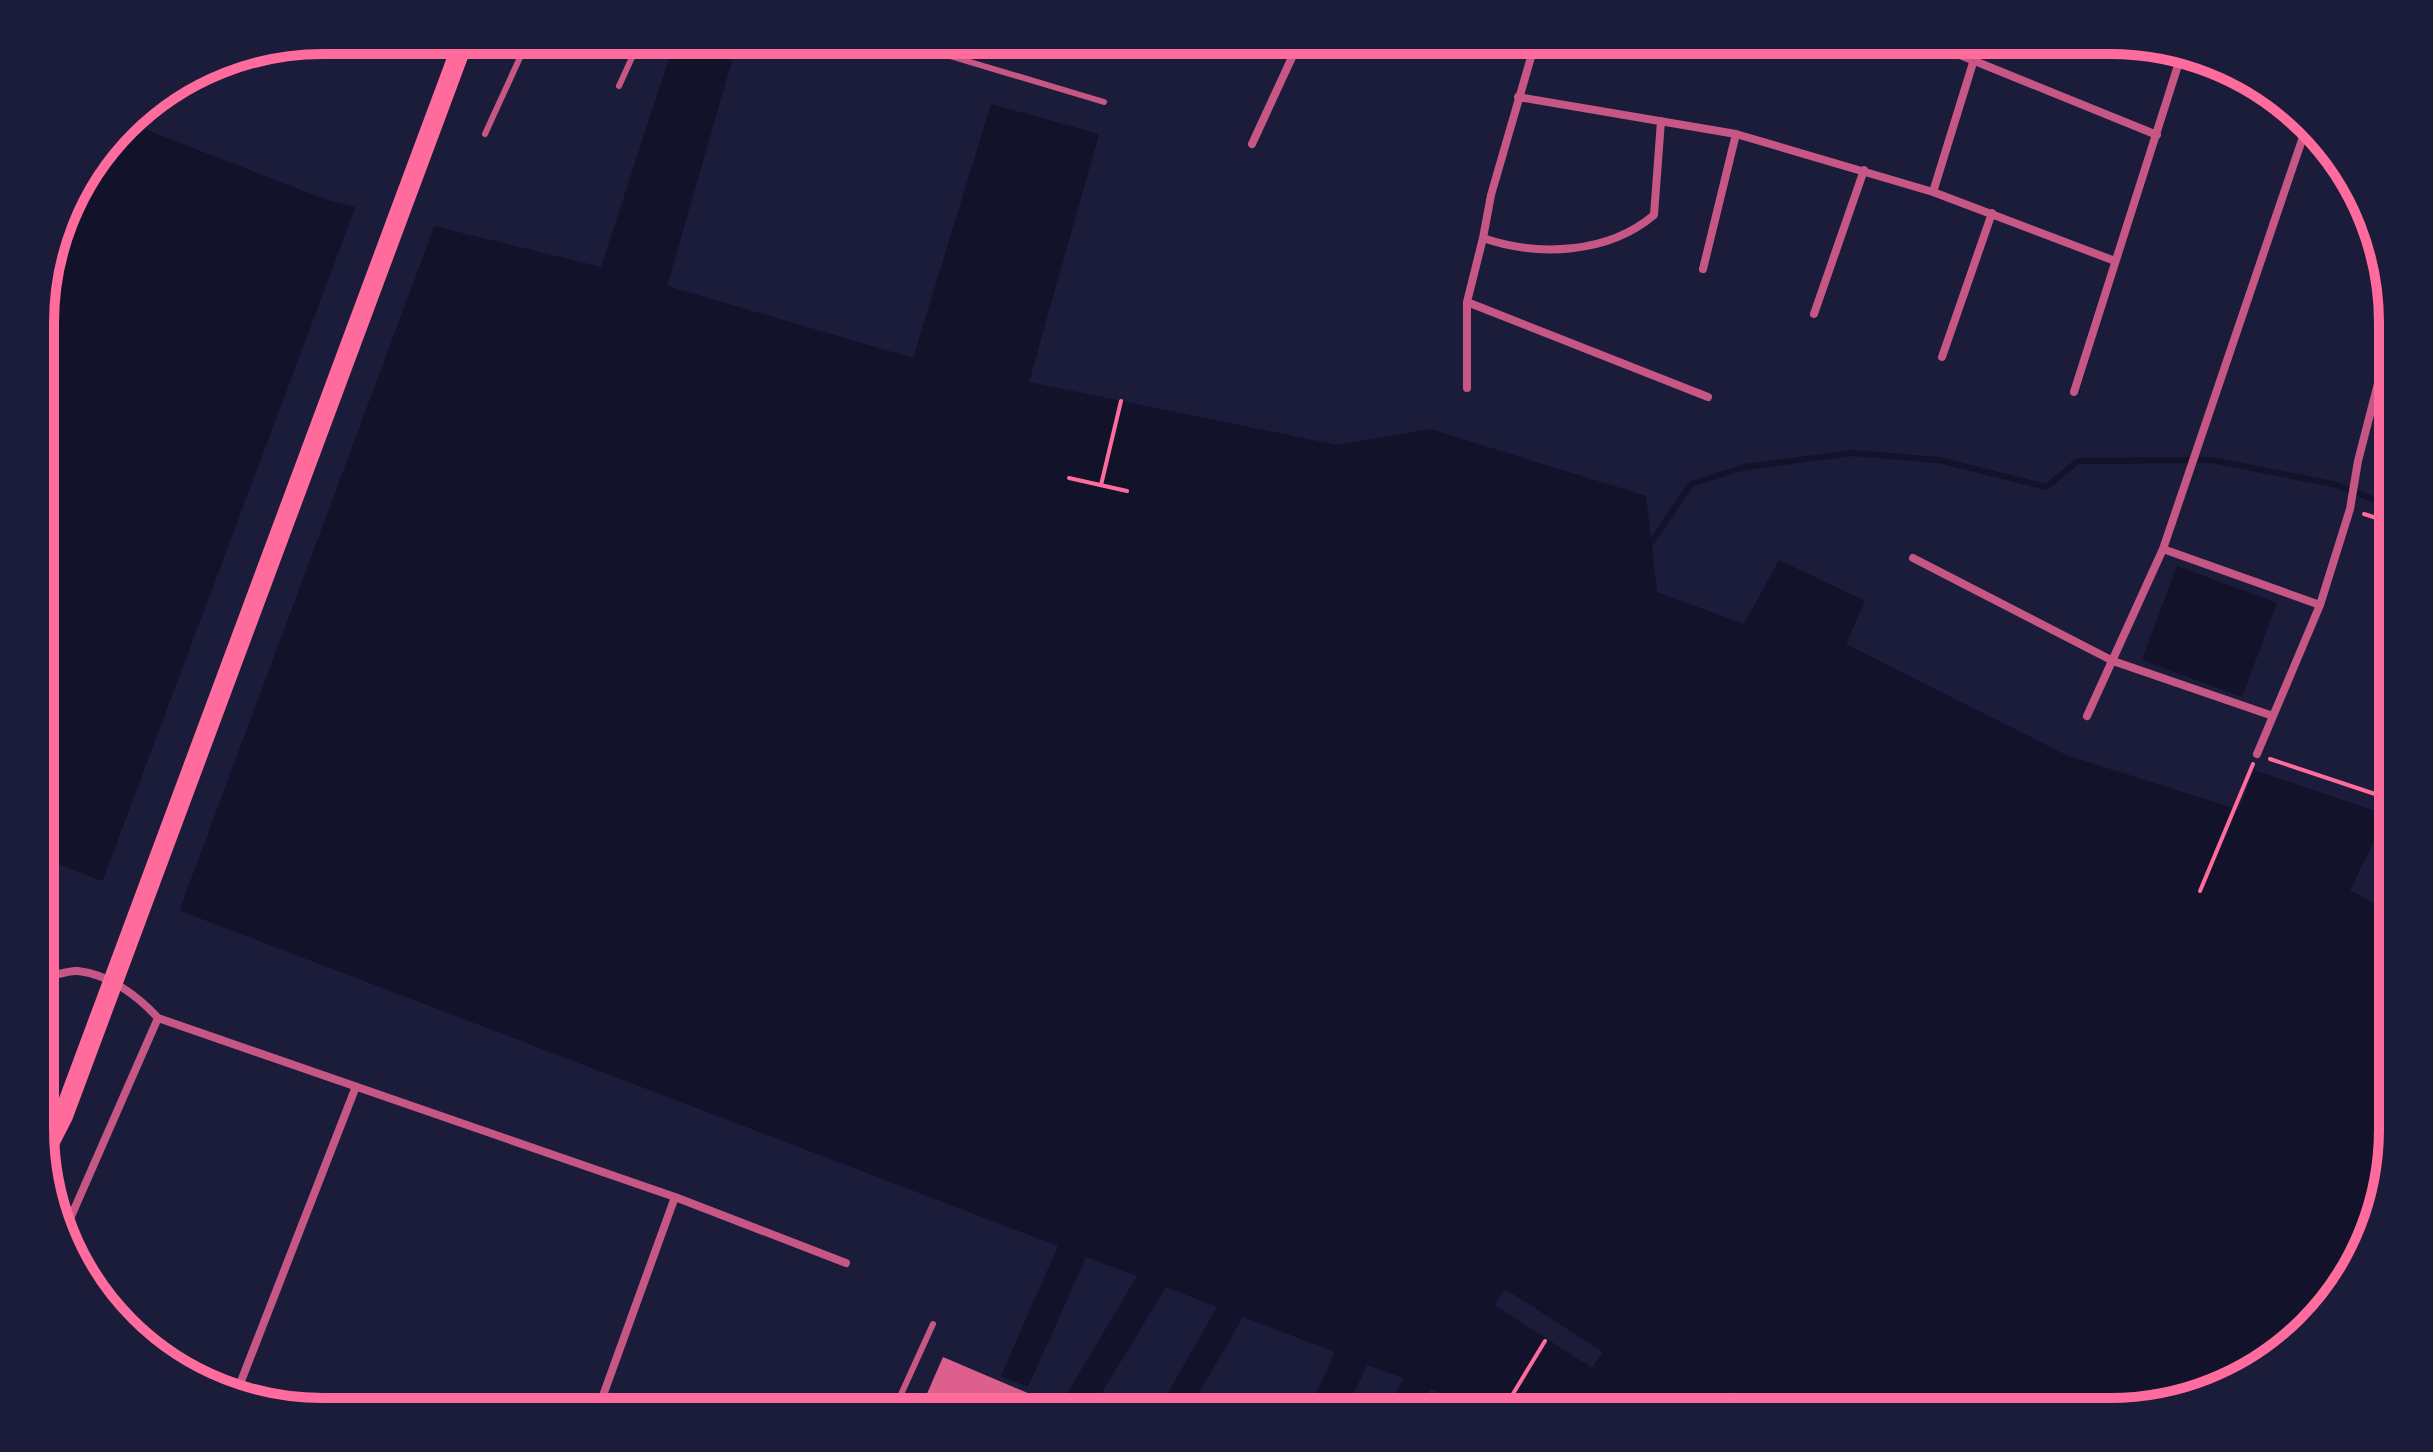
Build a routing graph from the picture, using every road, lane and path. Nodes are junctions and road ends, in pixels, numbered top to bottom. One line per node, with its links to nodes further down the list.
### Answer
1 (459, 54): 51 (main road)
2 (522, 54): 15 (lane)
3 (634, 54): 11 (lane)
4 (943, 54): 13 (lane)
5 (1294, 54): 19 (street)
6 (1532, 54): 12 (street)
7 (1963, 54): 9 (street)
8 (1976, 54): 9 (street)
9 (1975, 58): 17 (street); 21 (street)
10 (2179, 63): 17 (street)
11 (619, 86)
12 (1518, 97): 14 (street); 23 (street)
13 (1104, 102)
14 (1661, 121): 16 (street); 23 (street)
15 (485, 134)
16 (1736, 134): 20 (street); 25 (street)
17 (2157, 135): 24 (street)
18 (2303, 137): 39 (street)
19 (1252, 144)
20 (1864, 170): 21 (street); 27 (street)
21 (1933, 192): 22 (street)
22 (1992, 213): 24 (street); 28 (street)
23 (1483, 238): 26 (street)
24 (2115, 261): 31 (street)
25 (1703, 269)
26 (1467, 302): 30 (street); 32 (street)
27 (1814, 314)
28 (1942, 357)
29 (2378, 383): 37 (street)
30 (1467, 388)
31 (2074, 392)
32 (1708, 397)
33 (1121, 401): 35 (path)
34 (1069, 478): 35 (path)
35 (1101, 485): 36 (path)
36 (1127, 491)
37 (2350, 509): 38 (path); 41 (street)
38 (2378, 518)
39 (2163, 549): 41 (street); 42 (street)
40 (1913, 558): 42 (street)
41 (2320, 605): 44 (street)
42 (2113, 661): 43 (street); 44 (street)
43 (2087, 716)
44 (2273, 716): 45 (street)
45 (2257, 754): 46 (path); 47 (path)
46 (2378, 795)
47 (2200, 891)
48 (54, 975): 49 (street)
49 (158, 1018): 50 (street); 53 (street)
50 (355, 1089): 52 (street); 57 (street)
51 (54, 1131)
52 (675, 1197): 54 (street); 59 (street)
53 (70, 1219)
54 (846, 1263)
55 (933, 1324): 60 (lane)
56 (1545, 1341): 58 (path)
57 (240, 1385)
58 (1511, 1397)
59 (602, 1398)
60 (900, 1398)

